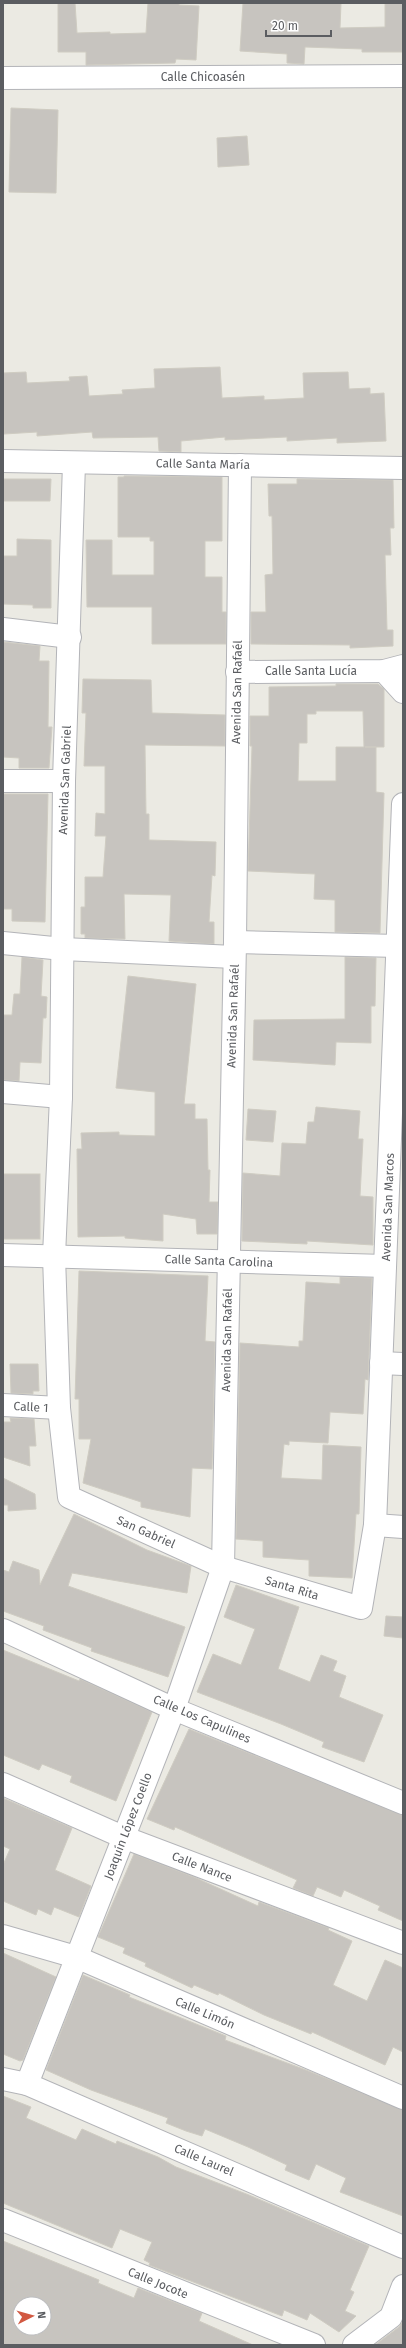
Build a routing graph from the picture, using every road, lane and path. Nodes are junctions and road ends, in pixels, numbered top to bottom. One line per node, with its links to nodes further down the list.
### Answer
1 (403, 76): 2 (street, Calle Chicoasén)
2 (3, 78)
3 (3, 461): 4 (street, Calle Santa María)
4 (74, 463): 5 (street, Calle Santa María); 8 (street, Avenida San Gabriel)
5 (240, 465): 6 (street, Calle Santa María); 10 (street, Avenida San Rafaél)
6 (403, 468)
7 (3, 629): 8 (street)
8 (70, 637): 13 (street, Avenida San Gabriel)
9 (394, 669): 10 (street, Calle Santa Lucía); 11 (street)
10 (237, 672): 19 (street, Avenida San Rafaél)
11 (403, 692)
12 (3, 781): 13 (street)
13 (64, 781): 18 (street, Avenida San Gabriel)
14 (403, 804): 15 (street, Avenida San Marcos)
15 (402, 880): 17 (street, Avenida San Marcos)
16 (3, 943): 18 (street)
17 (398, 946): 19 (street); 20 (street, Avenida San Marcos)
18 (63, 949): 19 (street); 22 (street, Avenida San Gabriel)
19 (234, 950): 26 (street, Avenida San Rafaél)
20 (399, 1038): 23 (street, Avenida San Marcos)
21 (3, 1092): 22 (street)
22 (61, 1098): 25 (street)
23 (395, 1194): 27 (street, Avenida San Marcos)
24 (3, 1255): 25 (street, Calle Santa Carolina)
25 (54, 1256): 26 (street, Calle Santa Carolina); 31 (street)
26 (228, 1261): 27 (street, Calle Santa Carolina); 34 (street, Avenida San Rafaél)
27 (385, 1266): 28 (street, Avenida San Marcos)
28 (381, 1363): 29 (street); 32 (street, Avenida San Marcos)
29 (403, 1364)
30 (3, 1405): 31 (street, Calle 1)
31 (59, 1408): 34 (street, San Gabriel)
32 (375, 1525): 33 (street); 35 (street, Avenida San Marcos)
33 (403, 1526)
34 (223, 1567): 35 (street, Santa Rita); 37 (street, Joaquín López Coello)
35 (361, 1608)
36 (3, 1630): 37 (street, Calle Los Capulines)
37 (174, 1709): 39 (street, Calle Los Capulines); 40 (street, Joaquín López Coello)
38 (3, 1784): 40 (street, Calle Nance)
39 (403, 1803)
40 (123, 1837): 42 (street, Calle Nance); 43 (street, Joaquín López Coello)
41 (3, 1936): 43 (street, Calle Limón)
42 (403, 1943)
43 (76, 1957): 45 (street, Joaquín López Coello); 46 (street, Calle Limón)
44 (3, 2079): 45 (street, Calle Laurel)
45 (27, 2084): 48 (street, Calle Laurel)
46 (403, 2098)
47 (3, 2220): 50 (street, Calle Jocote)
48 (403, 2247)
49 (403, 2286): 51 (street)
50 (314, 2345)
51 (354, 2345)

